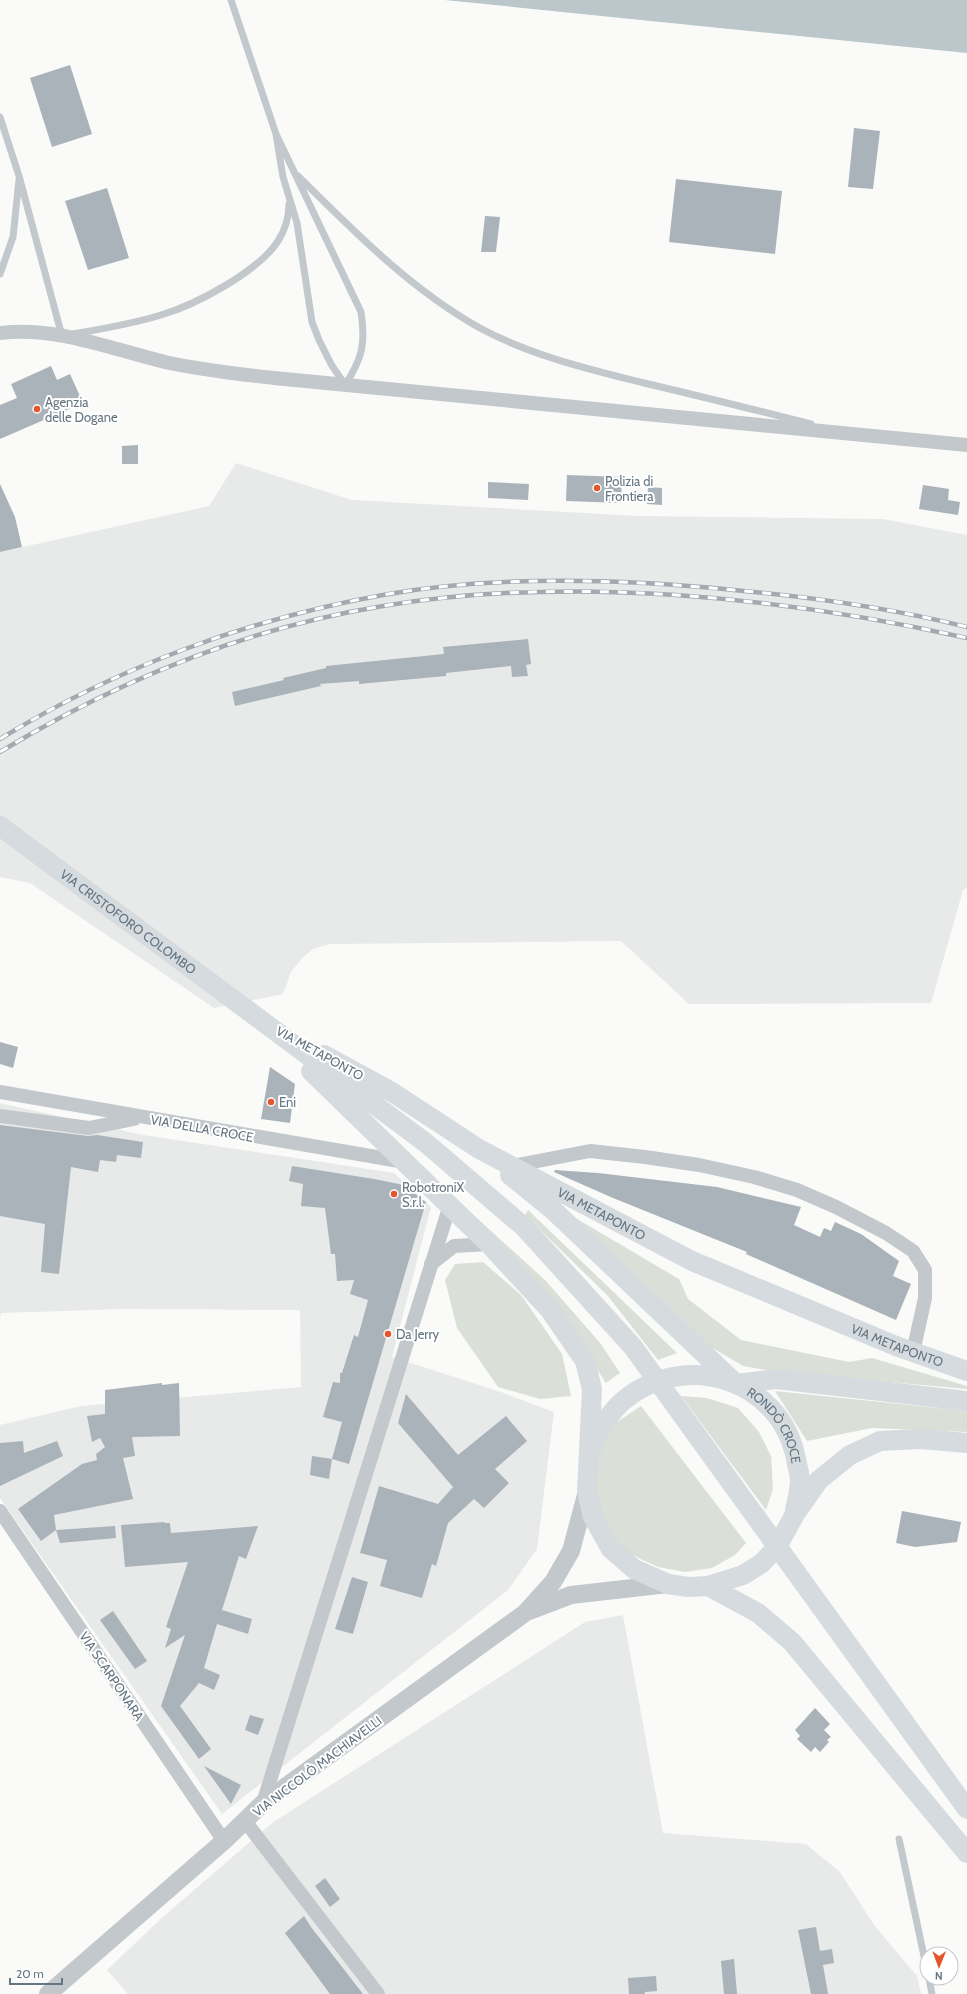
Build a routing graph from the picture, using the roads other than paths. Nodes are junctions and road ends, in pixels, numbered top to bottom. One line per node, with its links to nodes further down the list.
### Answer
1 (231, 0): 3 (lane)
2 (0, 117): 5 (lane)
3 (276, 134): 4 (lane); 6 (lane)
4 (295, 172): 10 (lane); 11 (lane)
5 (19, 176): 7 (lane); 9 (lane)
6 (289, 195): 9 (lane); 10 (lane)
7 (0, 274)
8 (0, 332): 9 (street)
9 (62, 336): 10 (street)
10 (345, 385): 11 (street)
11 (854, 435): 12 (street)
12 (967, 445)
13 (0, 826): 14 (main road, VIA CRISTOFORO COLOMBO)
14 (255, 1017): 18 (main road, VIA METAPONTO); 19 (main road); 37 (main road)
15 (0, 1092): 17 (street, VIA DELLA CROCE)
16 (0, 1116): 17 (street)
17 (143, 1117): 19 (street, VIA DELLA CROCE)
18 (479, 1149): 20 (main road, VIA METAPONTO); 26 (main road)
19 (405, 1162): 21 (main road)
20 (512, 1166): 24 (main road, VIA METAPONTO); 24 (street)
21 (450, 1204): 22 (main road); 23 (street)
22 (489, 1244): 23 (street); 29 (main road)
23 (431, 1264): 36 (street)
24 (913, 1352): 25 (main road, VIA METAPONTO)
25 (967, 1371)
26 (736, 1384): 27 (main road); 29 (main road, RONDÒ CROCE); 32 (main road, RONDÒ CROCE)
27 (967, 1401)
28 (967, 1443): 32 (main road)
29 (590, 1454): 30 (main road)
30 (587, 1491): 33 (main road); 35 (street)
31 (0, 1511): 40 (street, VIA SCARPONARA)
32 (795, 1514): 34 (main road)
33 (668, 1584): 34 (main road); 35 (street)
34 (708, 1586): 41 (main road)
35 (525, 1613): 36 (street, VIA NICCOLÒ MACHIAVELLI)
36 (264, 1803): 38 (street, VIA NICCOLÒ MACHIAVELLI)
37 (967, 1809)
38 (245, 1821): 40 (street, VIA NICCOLÒ MACHIAVELLI); 44 (street)
39 (899, 1839): 42 (lane)
40 (224, 1841): 43 (street, VIA NICCOLÒ MACHIAVELLI)
41 (967, 1852)
42 (922, 1946)
43 (48, 1994)
44 (378, 1994)

